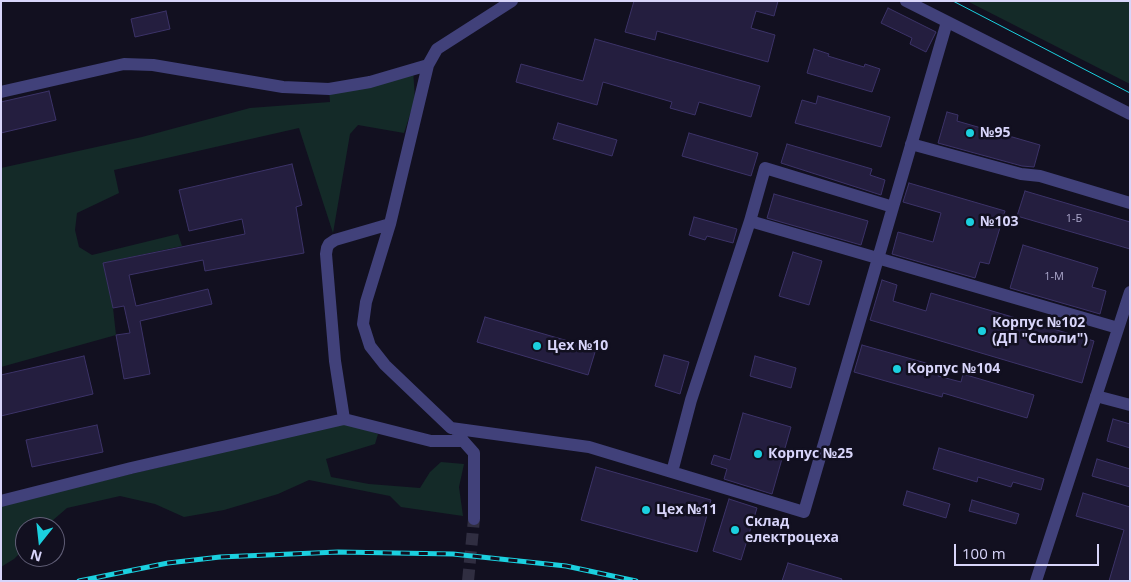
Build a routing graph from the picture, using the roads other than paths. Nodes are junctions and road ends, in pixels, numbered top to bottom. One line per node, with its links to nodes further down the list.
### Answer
1 (512, 1): 4 (street)
2 (906, 1): 3 (street)
3 (947, 22): 6 (street); 7 (street)
4 (428, 65): 5 (street); 11 (street)
5 (1, 92)
6 (1130, 114)
7 (911, 144): 8 (street); 9 (street)
8 (1130, 203)
9 (893, 207): 10 (street); 12 (street)
10 (750, 221): 12 (street); 22 (street)
11 (390, 224): 17 (street); 18 (street)
12 (878, 257): 14 (street); 22 (street)
13 (1130, 292): 14 (street)
14 (1118, 328): 15 (street)
15 (1096, 396): 16 (street); 25 (street)
16 (1130, 405)
17 (344, 420): 20 (street); 23 (street)
18 (451, 428): 19 (street); 20 (street)
19 (486, 434): 21 (street); 22 (street)
20 (462, 441): 21 (street)
21 (474, 453): 24 (street)
22 (672, 472)
23 (1, 501)
24 (474, 519)
25 (1036, 581)

